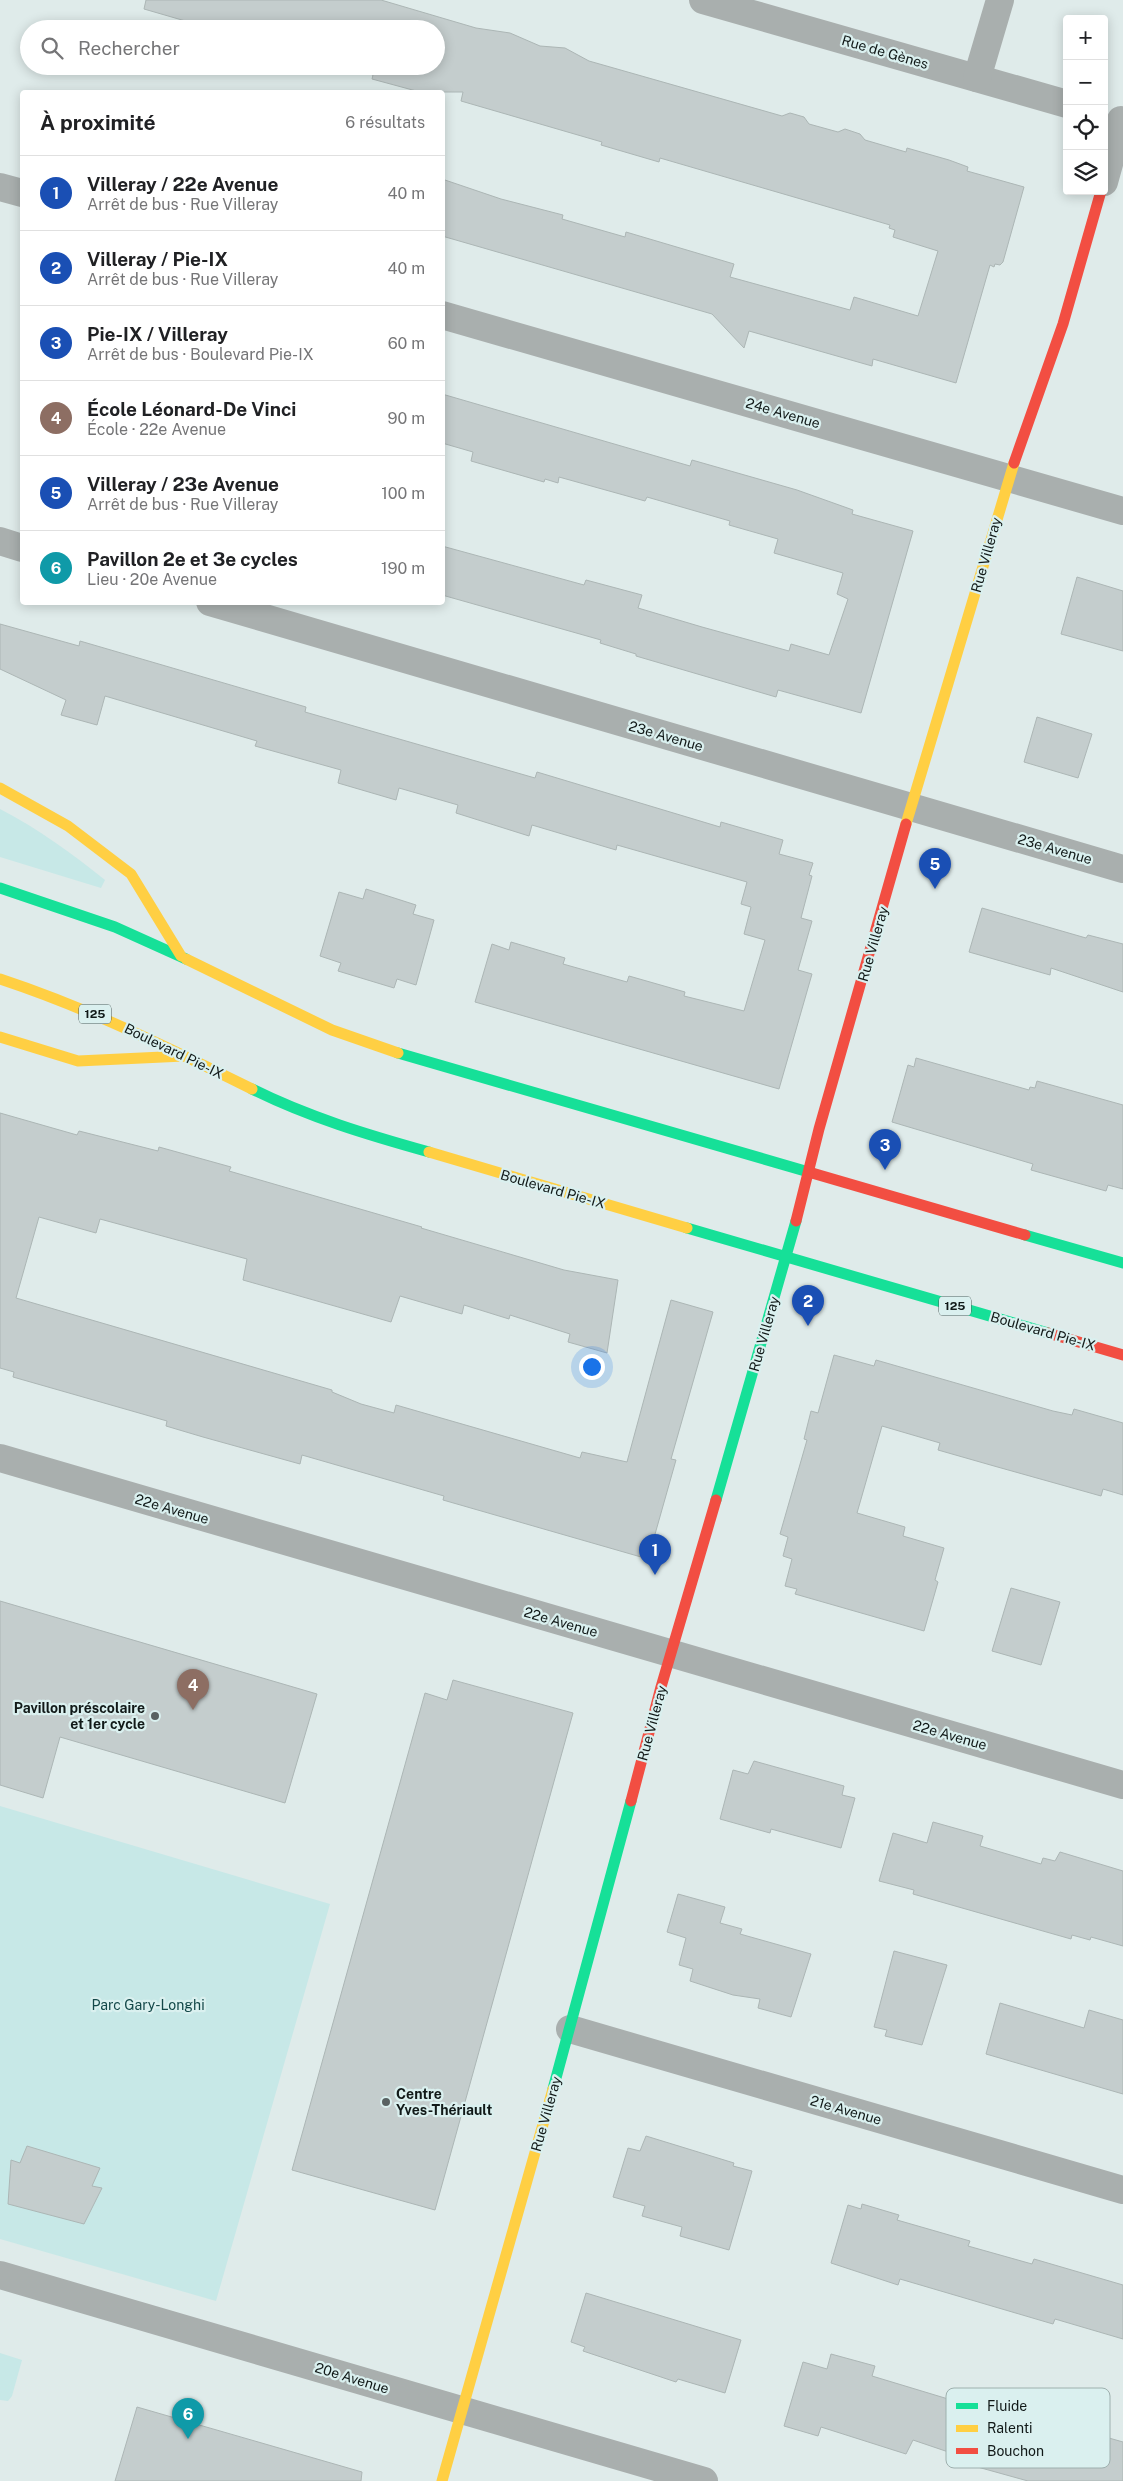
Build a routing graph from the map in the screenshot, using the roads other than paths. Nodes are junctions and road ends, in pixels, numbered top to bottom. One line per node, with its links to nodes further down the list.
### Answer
1 (702, 0): 3 (street, Rue de Gènes)
2 (1000, 0): 3 (street)
3 (977, 78): 4 (street, Rue de Gènes)
4 (1063, 103)
5 (1116, 119): 6 (street)
6 (1108, 161)
7 (0, 187): 8 (street)
8 (20, 192)
9 (1101, 195): 11 (main road, Rue Villeray)
10 (445, 315): 11 (street, 24e Avenue)
11 (1008, 478): 12 (street, 24e Avenue); 17 (main road, Rue Villeray)
12 (1123, 511)
13 (0, 541): 14 (street)
14 (20, 547)
15 (220, 605): 17 (street, 23e Avenue)
16 (0, 788): 20 (main road)
17 (912, 808): 18 (street, 23e Avenue); 24 (main road, Rue Villeray)
18 (1123, 869)
19 (0, 888): 20 (main road)
20 (181, 956): 24 (main road)
21 (0, 979): 23 (main road, Boulevard Pie-IX / 125)
22 (0, 1037): 23 (main road)
23 (188, 1055): 25 (main road, Boulevard Pie-IX / 125)
24 (808, 1172): 25 (main road, Rue Villeray); 26 (main road)
25 (787, 1257): 27 (main road, Boulevard Pie-IX / 125); 29 (main road, Rue Villeray)
26 (1123, 1263)
27 (1123, 1355)
28 (0, 1458): 29 (street, 22e Avenue)
29 (671, 1655): 30 (street, 22e Avenue); 31 (main road, Rue Villeray)
30 (1123, 1784)
31 (570, 2029): 32 (street, 21e Avenue); 34 (main road, Rue Villeray)
32 (1123, 2190)
33 (0, 2274): 34 (street, 20e Avenue)
34 (461, 2411): 35 (main road, Rue Villeray); 36 (street, 20e Avenue)
35 (442, 2481)
36 (704, 2481)

